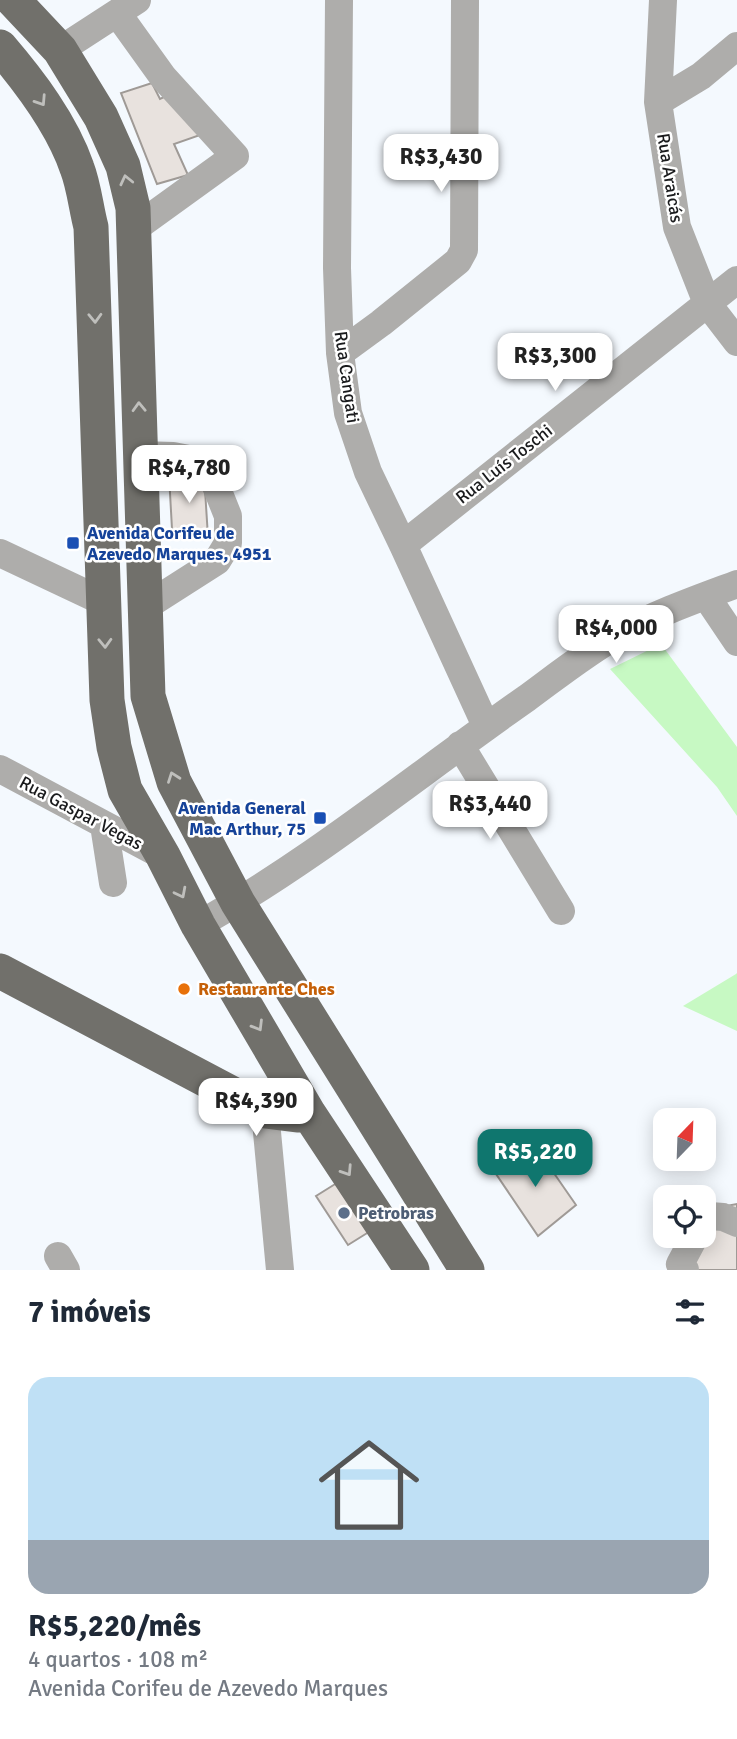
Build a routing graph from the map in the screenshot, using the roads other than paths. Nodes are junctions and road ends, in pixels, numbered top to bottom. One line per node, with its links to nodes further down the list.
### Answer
1 (13, 0): 8 (main road)
2 (338, 0): 14 (street, Rua Cangati)
3 (466, 0): 14 (street)
4 (663, 0): 9 (street, Rua Araicás)
5 (127, 7): 8 (street); 10 (street)
6 (737, 46): 9 (street)
7 (0, 47): 20 (main road, one-way to 20)
8 (60, 50): 10 (main road, one-way to 8)
9 (658, 102): 12 (street, Rua Araicás)
10 (134, 229): 15 (main road, one-way to 10)
11 (737, 280): 12 (street, Rua Luís Toschi)
12 (707, 303): 13 (street, Rua Araicás); 16 (street, Rua Luís Toschi)
13 (737, 342)
14 (340, 352): 16 (street, Rua Cangati)
15 (140, 455): 21 (main road); 21 (street)
16 (403, 545): 23 (street, Rua Cangati)
17 (0, 553): 20 (street)
18 (737, 584): 19 (street)
19 (706, 596): 22 (street); 23 (street)
20 (104, 602): 27 (main road, one-way to 27)
21 (145, 607): 29 (main road, one-way to 21)
22 (737, 642)
23 (486, 726): 24 (street)
24 (460, 745): 29 (street); 30 (street)
25 (0, 769): 26 (street, Rua Gaspar Vegas)
26 (104, 825): 27 (street, Rua Gaspar Vegas); 28 (street)
27 (163, 856): 31 (main road, one-way to 31)
28 (113, 883)
29 (238, 903): 31 (street); 34 (main road)
30 (561, 911)
31 (198, 925): 33 (main road, one-way to 33)
32 (0, 971): 35 (main road)
33 (289, 1079): 34 (main road); 35 (main road); 37 (main road)
34 (349, 1084): 43 (main road)
35 (217, 1088): 36 (main road)
36 (265, 1111): 37 (main road); 41 (street)
37 (309, 1114): 42 (main road, one-way to 42)
38 (716, 1216): 39 (street)
39 (737, 1223)
40 (689, 1248): 44 (street)
41 (280, 1270)
42 (412, 1270)
43 (467, 1270)
44 (685, 1270)

